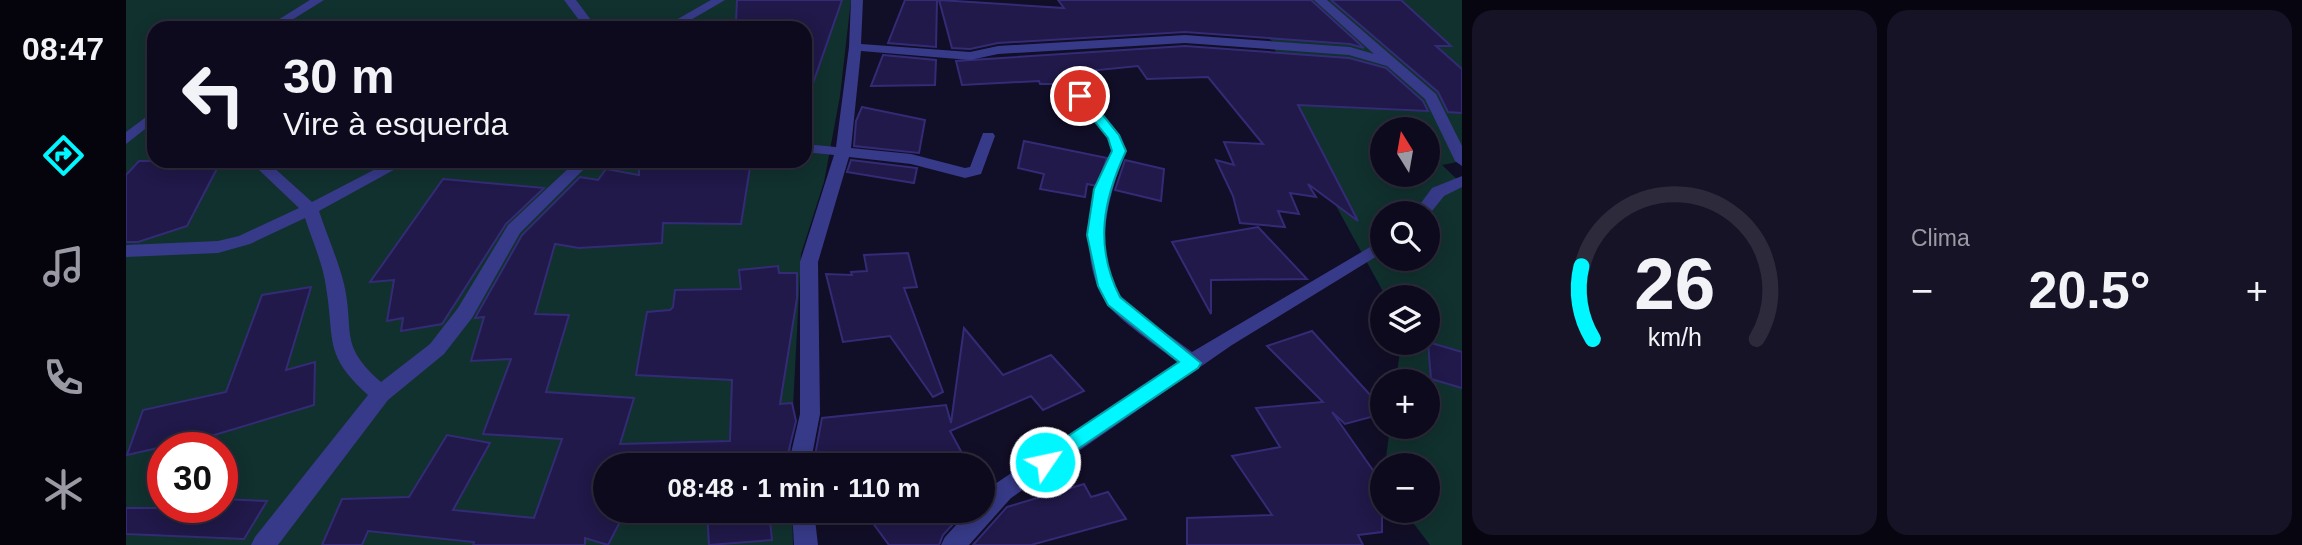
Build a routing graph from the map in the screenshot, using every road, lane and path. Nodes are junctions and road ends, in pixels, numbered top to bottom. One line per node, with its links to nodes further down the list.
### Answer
1 (318, 0): 6 (street)
2 (570, 0): 7 (street)
3 (719, 0): 8 (street)
4 (858, 0): 9 (street)
5 (1320, 0): 10 (street)
6 (283, 21)
7 (586, 21)
8 (681, 21)
9 (855, 47): 10 (street); 16 (street)
10 (1396, 64): 17 (street)
11 (1080, 96): 26 (street)
12 (147, 121): 14 (street)
13 (988, 136): 16 (street)
14 (126, 140)
15 (812, 149): 16 (street)
16 (843, 151): 28 (street)
17 (1462, 161)
18 (265, 168): 23 (street)
19 (389, 168): 23 (street)
20 (577, 168): 27 (street)
21 (1462, 181): 22 (street)
22 (1431, 201)
23 (310, 209): 24 (street); 27 (street)
24 (126, 251)
25 (1370, 253): 26 (street)
26 (1192, 363): 32 (street)
27 (381, 394): 30 (street)
28 (802, 453)
29 (804, 523): 31 (street)
30 (263, 545)
31 (806, 545)
32 (953, 545)

